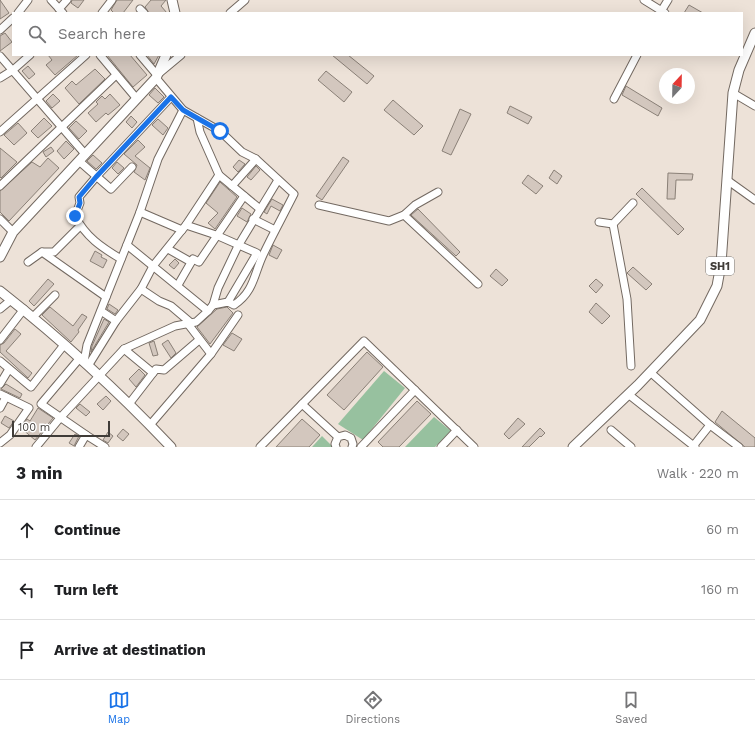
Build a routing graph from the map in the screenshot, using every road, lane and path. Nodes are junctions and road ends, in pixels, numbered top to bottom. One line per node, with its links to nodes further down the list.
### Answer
1 (28, 0): 10 (street)
2 (51, 0): 9 (street)
3 (67, 0): 9 (street)
4 (112, 0): 11 (street)
5 (172, 0): 12 (main road)
6 (245, 0): 13 (street)
7 (644, 0): 14 (street)
8 (668, 0): 14 (street)
9 (61, 11)
10 (19, 12)
11 (103, 12)
12 (175, 12)
13 (231, 12)
14 (662, 12)
15 (12, 19): 16 (street)
16 (0, 30)
17 (755, 33): 18 (main road, SH1)
18 (744, 49)
19 (0, 56): 28 (street)
20 (29, 56): 28 (street)
21 (85, 56): 34 (street)
22 (101, 56): 29 (street)
23 (141, 56): 30 (street)
24 (166, 56): 30 (main road)
25 (180, 56): 30 (street)
26 (636, 56): 36 (street)
27 (742, 56): 32 (main road, SH1)
28 (13, 70): 31 (street); 34 (street)
29 (116, 75): 35 (street); 40 (street)
30 (156, 77): 33 (street); 35 (main road)
31 (0, 78)
32 (733, 93): 37 (street); 49 (main road, SH1)
33 (171, 97): 38 (street); 47 (street)
34 (38, 98): 40 (street); 41 (street)
35 (137, 99): 42 (main road)
36 (614, 99)
37 (755, 106)
38 (183, 110): 39 (street); 58 (street)
39 (197, 118): 43 (street); 46 (street)
40 (61, 128): 42 (street); 50 (street)
41 (0, 132)
42 (85, 154): 44 (main road)
43 (256, 160): 48 (street); 51 (street)
44 (79, 162): 47 (street); 67 (main road)
45 (132, 167): 47 (street)
46 (219, 175): 51 (street); 65 (street)
47 (96, 177): 64 (street)
48 (278, 180): 57 (street); 66 (street)
49 (726, 180): 54 (street); 104 (main road, SH1)
50 (0, 186)
51 (232, 186): 53 (street)
52 (438, 192): 59 (street)
53 (244, 196): 57 (street); 68 (street)
54 (755, 200)
55 (633, 203): 63 (street)
56 (319, 205): 59 (street)
57 (260, 209): 61 (street)
58 (140, 212): 65 (street); 69 (street)
59 (404, 215): 78 (street)
60 (0, 219): 67 (street)
61 (253, 219): 66 (street); 70 (street)
62 (599, 222): 63 (street)
63 (613, 224): 102 (street)
64 (80, 226): 72 (street); 74 (street)
65 (184, 227): 68 (street); 71 (street)
66 (275, 230): 85 (street)
67 (13, 232): 73 (main road)
68 (216, 235): 70 (street); 76 (street)
69 (127, 245): 74 (street); 77 (street)
70 (238, 246): 85 (street); 86 (street)
71 (168, 249): 76 (street); 77 (street)
72 (42, 252): 75 (street); 83 (street)
73 (0, 257)
74 (121, 259): 83 (street)
75 (28, 262)
76 (191, 262): 79 (street)
77 (153, 266): 79 (street); 80 (street)
78 (478, 284)
79 (178, 285): 90 (street)
80 (141, 289): 93 (street); 94 (street)
81 (0, 291): 84 (main road)
82 (55, 295): 92 (street)
83 (106, 297): 89 (street)
84 (11, 300): 87 (street); 88 (main road)
85 (228, 302): 86 (street)
86 (213, 305): 90 (street)
87 (0, 309)
88 (24, 310): 92 (main road); 95 (street)
89 (101, 311): 93 (street); 101 (street)
90 (208, 311): 94 (street)
91 (238, 315): 99 (street)
92 (33, 317): 97 (main road)
93 (116, 321): 101 (street)
94 (189, 323): 96 (street); 98 (street)
95 (0, 340)
96 (199, 340): 99 (street); 105 (street)
97 (64, 345): 101 (main road); 103 (street)
98 (124, 349): 105 (street); 106 (street)
99 (211, 354): 115 (street)
100 (0, 361): 103 (street)
101 (84, 362): 106 (main road); 114 (street)
102 (631, 366)
103 (9, 369): 107 (street)
104 (650, 372): 109 (main road, SH1); 116 (street)
105 (153, 373): 111 (street)
106 (98, 375): 111 (main road); 114 (street)
107 (0, 384)
108 (415, 390): 112 (street); 117 (street); 130 (street)
109 (628, 394): 122 (street); 133 (main road, SH1)
110 (3, 396): 113 (street); 121 (street)
111 (129, 404): 115 (main road)
112 (302, 404): 120 (street); 127 (street)
113 (0, 408)
114 (60, 418): 119 (street); 123 (street)
115 (150, 425): 126 (main road)
116 (710, 425): 122 (street); 135 (street)
117 (457, 430): 131 (street); 132 (street)
118 (611, 430): 134 (street)
119 (86, 435): 124 (street); 125 (street)
120 (338, 437): 128 (street); 129 (street)
121 (0, 442)
122 (695, 446)
123 (36, 447)
124 (79, 447)
125 (105, 447)
126 (171, 447)
127 (260, 447)
128 (336, 447)
129 (352, 447)
130 (361, 447)
131 (441, 447)
132 (474, 447)
133 (573, 447)
134 (631, 447)
135 (739, 447)

